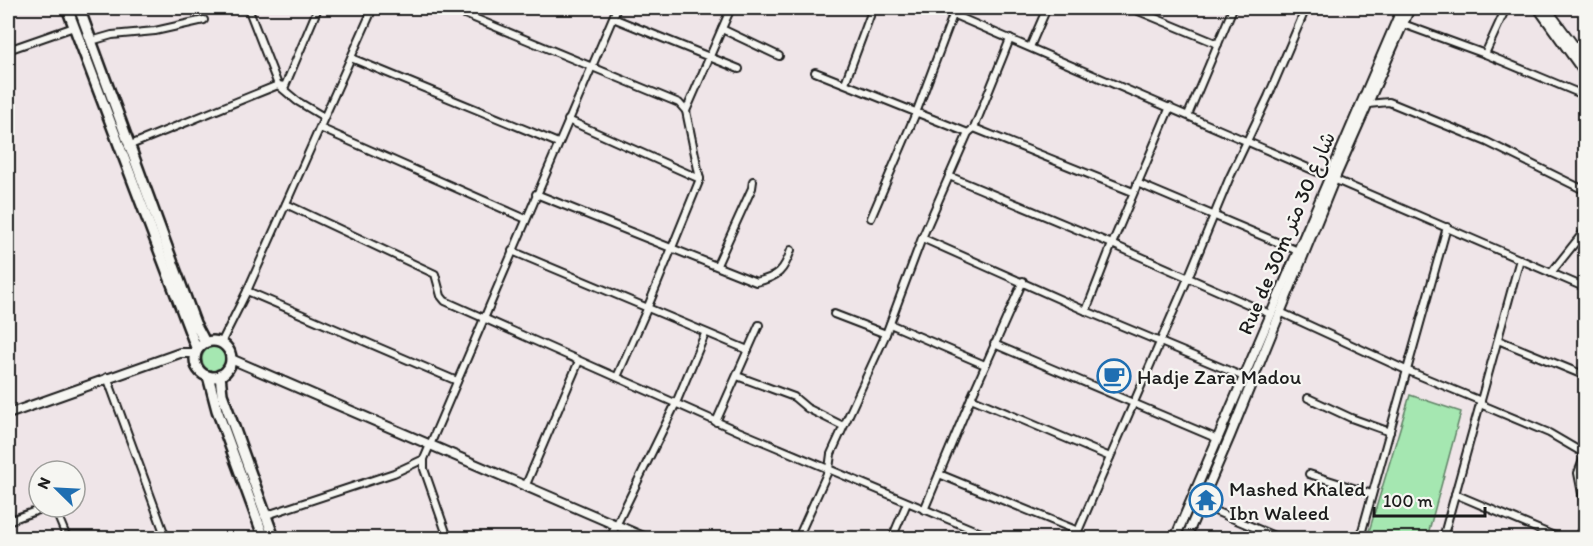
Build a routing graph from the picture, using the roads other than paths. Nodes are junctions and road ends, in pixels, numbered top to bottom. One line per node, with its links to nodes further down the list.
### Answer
1 (67, 8): 24 (main road)
2 (79, 8): 27 (main road)
3 (248, 8): 41 (street)
4 (318, 8): 41 (street)
5 (373, 8): 33 (street)
6 (450, 8): 36 (street)
7 (617, 8): 21 (street)
8 (731, 8): 25 (street)
9 (873, 8): 40 (street)
10 (942, 8): 20 (street)
11 (1047, 8): 29 (street)
12 (1131, 8): 28 (street)
13 (1233, 8): 28 (street)
14 (1306, 8): 52 (street)
15 (1402, 8): 56 (street, Rue de 30m شارع 30 متر)
16 (1410, 8): 23 (street, Rue de 30m شارع 30 متر)
17 (1506, 8): 31 (street)
18 (1538, 8): 39 (street)
19 (1546, 8): 35 (street)
20 (953, 15): 26 (street); 46 (street)
21 (612, 18): 34 (street); 36 (street)
22 (204, 20): 27 (street)
23 (1402, 24): 31 (street); 43 (street, Rue de 30m شارع 30 متر)
24 (74, 27): 30 (street); 54 (main road)
25 (722, 29): 32 (street); 34 (street)
26 (1010, 39): 29 (street); 51 (street)
27 (91, 41): 54 (main road)
28 (1218, 44): 47 (street)
29 (1030, 47): 44 (street)
30 (8, 50)
31 (1485, 54): 42 (street)
32 (779, 56)
33 (351, 58): 48 (street); 53 (street)
34 (710, 58): 37 (street); 45 (street)
35 (1586, 62)
36 (591, 66): 45 (street); 49 (street)
37 (739, 69)
38 (815, 72): 40 (street)
39 (1586, 75)
40 (845, 83): 46 (street)
41 (279, 85): 48 (street); 54 (street)
42 (1586, 96)
43 (1368, 104): 56 (street, Rue de 30m شارع 30 متر); 60 (street)
44 (1170, 107): 47 (street); 59 (street)
45 (686, 111): 57 (street)
46 (916, 112): 51 (street); 65 (street)
47 (1188, 115): 52 (street)
48 (324, 117): 50 (street)
49 (568, 120): 53 (street); 57 (street)
50 (320, 128): 63 (street); 66 (street)
51 (971, 130): 55 (street); 61 (street)
52 (1247, 141): 56 (street); 64 (street)
53 (558, 143): 62 (street)
54 (125, 147): 77 (main road)
55 (950, 176): 69 (street); 70 (street)
56 (1332, 178): 67 (street); 74 (street, Rue de 30m شارع 30 متر); 85 (street, Rue de 30m شارع 30 متر)
57 (700, 179): 71 (street)
58 (753, 181): 76 (street)
59 (1137, 183): 61 (street); 64 (street)
60 (1586, 191)
61 (1133, 192): 70 (street)
62 (536, 194): 66 (street); 71 (street)
63 (286, 204): 82 (street); 88 (street)
64 (1214, 216): 74 (street); 79 (street)
65 (872, 218)
66 (526, 219): 73 (street)
67 (1447, 227): 75 (street); 103 (street)
68 (1586, 229): 78 (street)
69 (922, 238): 80 (street); 89 (street)
70 (1112, 243): 79 (street); 84 (street)
71 (672, 249): 76 (street); 83 (street)
72 (791, 250): 76 (street)
73 (512, 251): 83 (street); 88 (street)
74 (1298, 251): 87 (street, Rue de 30m شارع 30 متر)
75 (1520, 260): 78 (street); 93 (street)
76 (717, 265)
77 (170, 268): 95 (main road); 98 (main road)
78 (1551, 273): 81 (street)
79 (1188, 278): 87 (street); 94 (street)
80 (1023, 281): 84 (street); 97 (street)
81 (1586, 288)
82 (247, 291): 96 (street); 111 (street)
83 (647, 309): 91 (street); 108 (street)
84 (1086, 311): 94 (street)
85 (1280, 312): 103 (street); 134 (street, Rue de 30m شارع 30 متر)
86 (834, 314): 92 (street)
87 (1270, 314): 109 (street, Rue de 30m شارع 30 متر)
88 (484, 319): 101 (street); 111 (street)
89 (890, 324): 92 (street); 102 (street)
90 (759, 325): 99 (street)
91 (705, 333): 99 (street); 115 (street)
92 (885, 334): 119 (street)
93 (1498, 340): 107 (street); 114 (street)
94 (1160, 341): 109 (street); 116 (street)
95 (205, 342): 96 (main road); 98 (main road)
96 (221, 343): 100 (main road)
97 (994, 344): 102 (street); 116 (street)
98 (197, 351): 105 (main road); 110 (street)
99 (748, 351): 106 (street)
100 (231, 360): 104 (main road); 122 (street)
101 (579, 361): 108 (street); 129 (street)
102 (986, 365): 112 (street)
103 (1406, 370): 114 (street); 120 (street)
104 (220, 375): 105 (main road); 138 (main road)
105 (208, 376): 138 (main road)
106 (737, 376): 118 (street); 119 (street)
107 (1586, 376)
108 (617, 377): 115 (street)
109 (1244, 377): 121 (street, Rue de 30m شارع 30 متر)
110 (107, 378): 117 (street); 145 (street)
111 (456, 381): 122 (street)
112 (971, 398): 124 (street); 127 (street)
113 (1308, 398): 120 (street)
114 (1480, 402): 123 (street); 131 (street)
115 (676, 403): 118 (street); 142 (street)
116 (1133, 404): 121 (street); 124 (street)
117 (8, 414)
118 (716, 422): 126 (street)
119 (843, 426): 126 (street)
120 (1389, 432): 130 (street)
121 (1218, 439): 132 (street, Rue de 30m شارع 30 متر)
122 (430, 446): 125 (street); 129 (street)
123 (1585, 453): 136 (street)
124 (1110, 457): 143 (street)
125 (424, 459): 138 (street); 148 (street)
126 (829, 469): 133 (street); 151 (street)
127 (939, 474): 135 (street); 143 (street)
128 (1309, 474): 130 (street)
129 (525, 487): 142 (street)
130 (1372, 494): 158 (street)
131 (1455, 494): 159 (street); 160 (street)
132 (1191, 501): 134 (street); 155 (street, Rue de 30m شارع 30 متر)
133 (907, 503): 135 (street); 152 (street)
134 (1201, 505): 156 (street, Rue de 30m شارع 30 متر); 157 (street)
135 (924, 510): 153 (street)
136 (1586, 514)
137 (27, 515): 140 (street)
138 (261, 517): 146 (main road); 147 (main road)
139 (59, 519): 144 (street)
140 (8, 521)
141 (1586, 524): 161 (street)
142 (616, 526): 149 (street); 150 (street)
143 (1078, 531): 154 (street)
144 (67, 538)
145 (166, 538)
146 (264, 538)
147 (274, 538)
148 (448, 538)
149 (610, 538)
150 (646, 538)
151 (798, 538)
152 (892, 538)
153 (993, 538)
154 (1075, 538)
155 (1175, 538)
156 (1186, 538)
157 (1279, 538)
158 (1360, 538)
159 (1443, 538)
160 (1559, 538)
161 (1578, 538)

